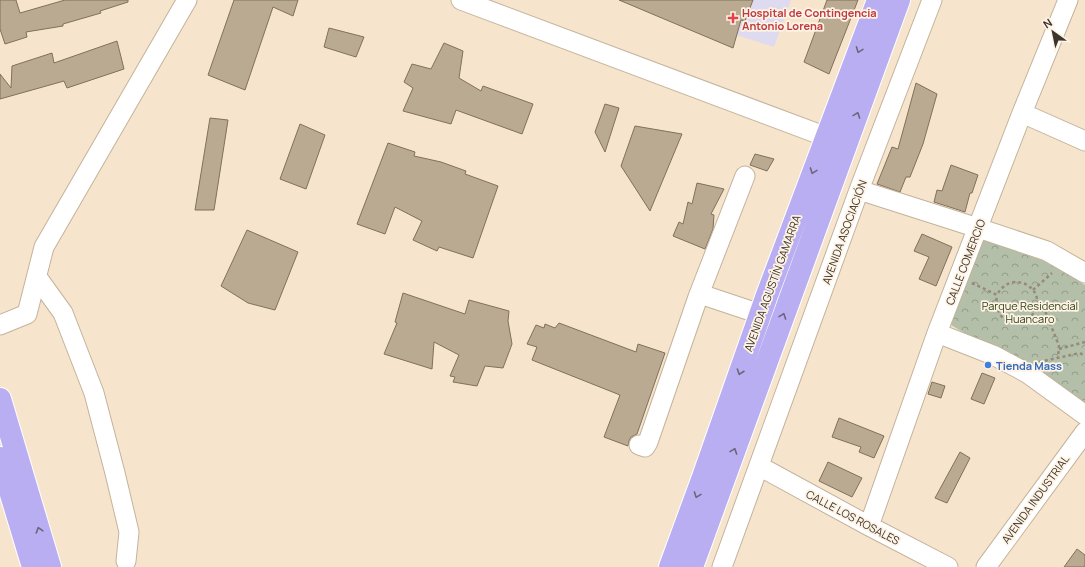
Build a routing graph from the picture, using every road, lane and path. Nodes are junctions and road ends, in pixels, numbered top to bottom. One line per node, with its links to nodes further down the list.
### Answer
1 (188, 0): 16 (street)
2 (461, 0): 8 (street)
3 (878, 0): 8 (highway, AVENIDA AGUSTÍN GAMARRA, one-way to 8)
4 (899, 0): 10 (highway, AVENIDA AGUSTÍN GAMARRA, one-way to 4)
5 (932, 0): 12 (street, AVENIDA ASOCIACIÓN)
6 (1068, 0): 7 (street, CALLE COMERCIO)
7 (1022, 113): 9 (street); 13 (street, CALLE COMERCIO)
8 (826, 137): 10 (street); 22 (highway, AVENIDA AGUSTÍN GAMARRA, one-way to 22)
9 (1085, 140)
10 (846, 144): 27 (highway, AVENIDA AGUSTÍN GAMARRA, one-way to 10)
11 (745, 176): 20 (street)
12 (859, 190): 13 (street); 37 (street, AVENIDA ASOCIACIÓN)
13 (978, 228): 15 (street); 24 (street, CALLE COMERCIO)
14 (1056, 270): 18 (path)
15 (1085, 273)
16 (37, 277): 23 (street); 40 (street)
17 (970, 282): 19 (path)
18 (1033, 290): 19 (path); 21 (path)
19 (997, 295): 21 (path)
20 (698, 297): 22 (street); 35 (street)
21 (1037, 304): 28 (path)
22 (760, 314): 25 (highway, AVENIDA AGUSTÍN GAMARRA)
23 (0, 325)
24 (937, 333): 33 (street); 39 (street, CALLE COMERCIO)
25 (752, 338): 27 (highway); 45 (highway, AVENIDA AGUSTÍN GAMARRA, one-way to 45)
26 (1085, 342): 28 (path)
27 (773, 345): 46 (highway, AVENIDA AGUSTÍN GAMARRA, one-way to 27)
28 (1059, 350): 30 (path)
29 (1085, 356): 30 (path)
30 (1058, 358): 31 (path)
31 (1038, 362)
32 (0, 399): 44 (highway, one-way to 32)
33 (1085, 415)
34 (1085, 432): 49 (street, AVENIDA INDUSTRIAL)
35 (639, 445)
36 (0, 458): 38 (highway)
37 (759, 466): 39 (street, CALLE LOS ROSALES); 47 (street, AVENIDA ASOCIACIÓN)
38 (17, 511): 42 (street); 43 (highway)
39 (869, 526): 41 (street, CALLE LOS ROSALES)
40 (126, 561)
41 (924, 562): 48 (street, CALLE LOS ROSALES)
42 (25, 567)
43 (33, 567)
44 (50, 567)
45 (670, 567)
46 (692, 567)
47 (722, 567)
48 (948, 567)
49 (986, 567)

